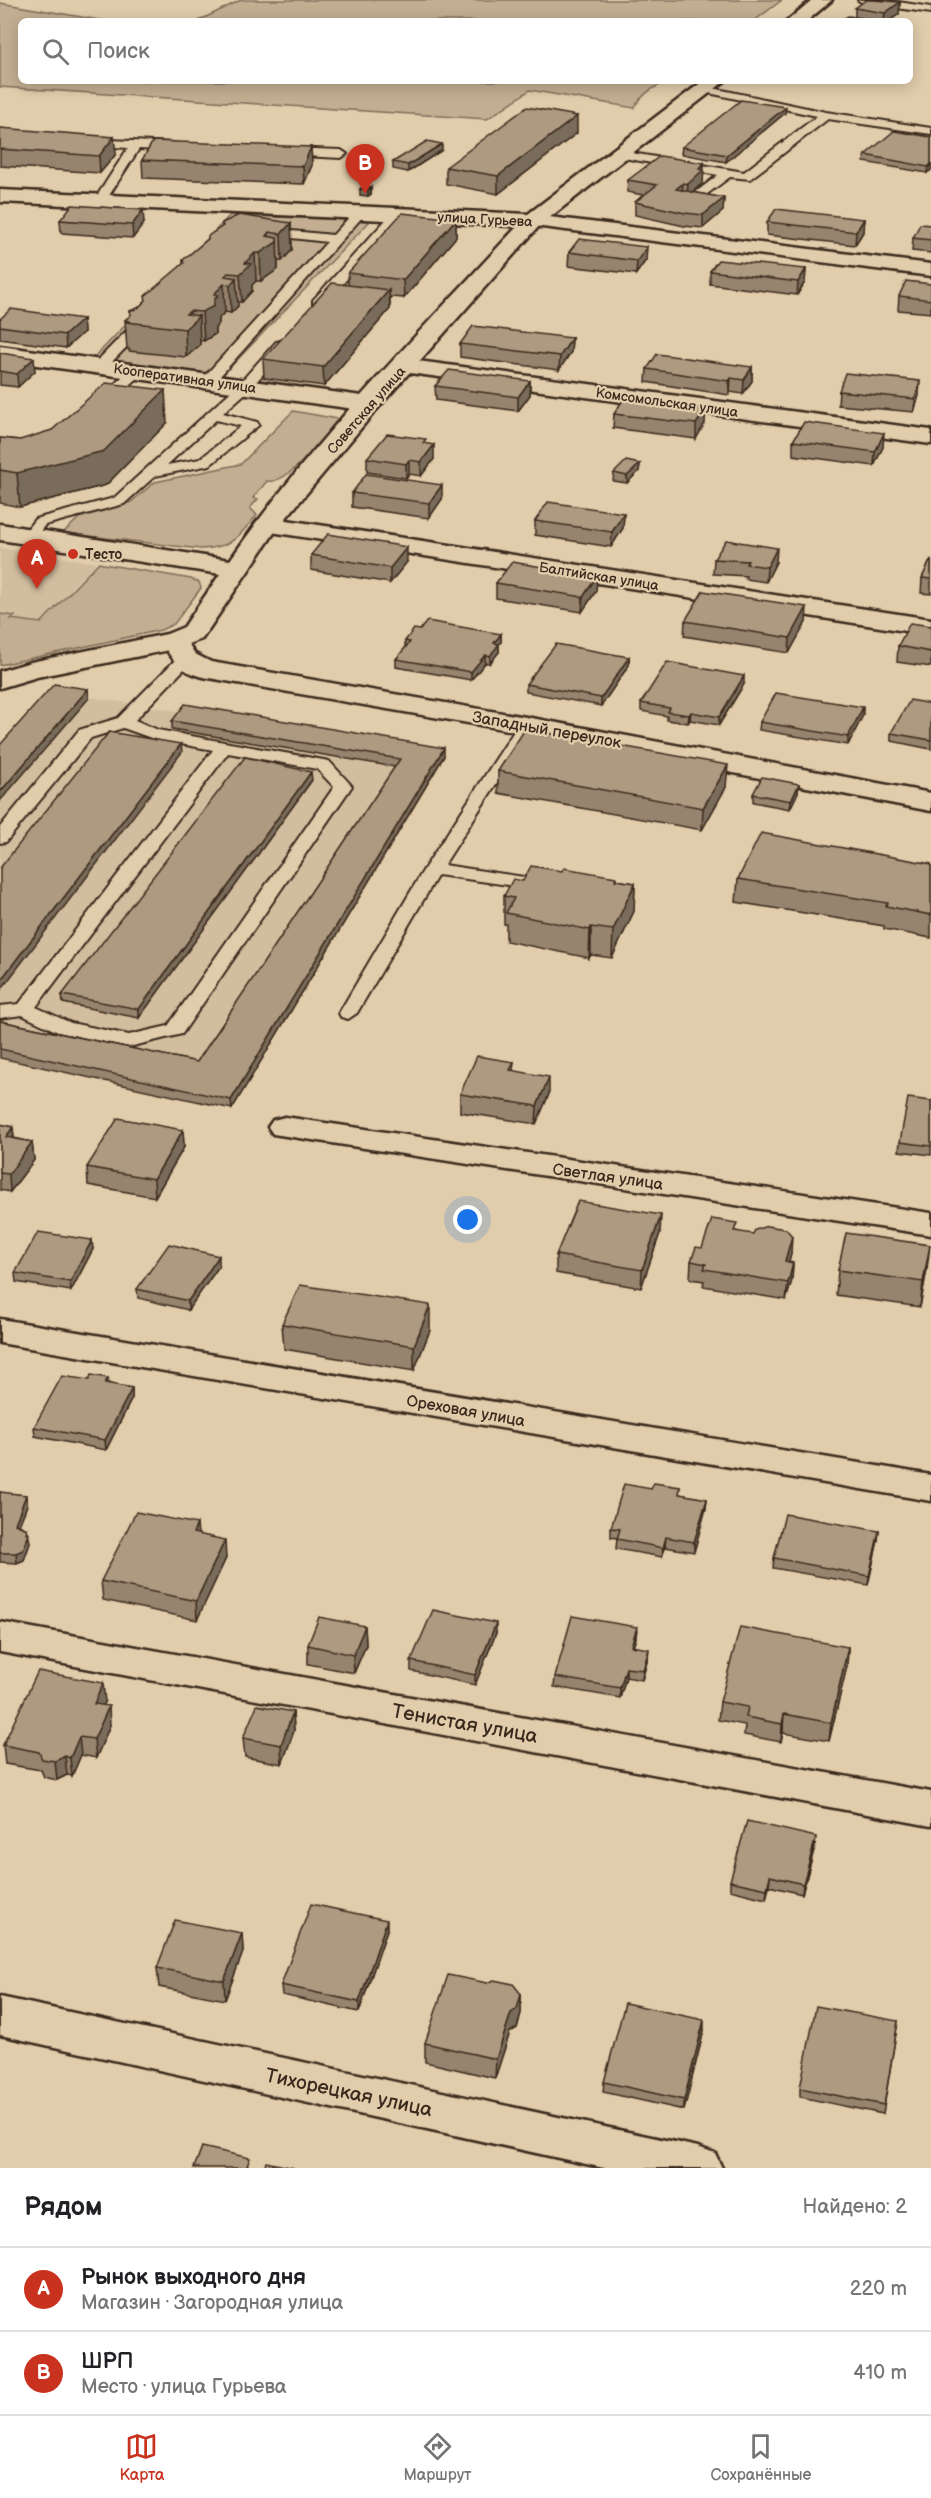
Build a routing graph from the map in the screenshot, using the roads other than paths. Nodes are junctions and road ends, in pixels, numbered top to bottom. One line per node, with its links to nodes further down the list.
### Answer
1 (823, 0): 4 (street)
2 (864, 0): 3 (lane)
3 (931, 10)
4 (800, 18)
5 (709, 85): 6 (lane); 12 (street, Советская улица)
6 (826, 115): 7 (lane); 14 (lane)
7 (931, 131)
8 (79, 142): 9 (lane)
9 (135, 146): 10 (lane); 16 (lane)
10 (182, 148)
11 (274, 152): 13 (lane)
12 (618, 153): 14 (lane); 20 (street, Советская улица)
13 (341, 154)
14 (727, 173): 17 (lane)
15 (0, 196): 16 (street, улица Гурьева)
16 (99, 202): 18 (street, улица Гурьева)
17 (691, 202)
18 (359, 213): 19 (street, улица Гурьева); 22 (lane)
19 (397, 215): 20 (street, улица Гурьева); 25 (lane)
20 (532, 221): 23 (street, улица Гурьева); 28 (street, Советская улица)
21 (257, 230): 22 (lane)
22 (337, 239): 31 (lane)
23 (931, 270)
24 (154, 309): 29 (lane)
25 (305, 318)
26 (290, 335): 32 (lane)
27 (0, 353): 29 (street, Кооперативная улица)
28 (403, 366): 33 (street, Советская улица); 36 (street, Комсомольская улица)
29 (99, 367): 30 (street, Кооперативная улица)
30 (136, 372): 31 (street, Кооперативная улица); 34 (lane)
31 (207, 382): 32 (street, Кооперативная улица)
32 (244, 387): 33 (street, Кооперативная улица); 35 (lane)
33 (369, 404): 38 (street, Советская улица)
34 (95, 409)
35 (214, 415): 37 (lane); 37 (lane)
36 (931, 437)
37 (152, 472): 40 (lane)
38 (267, 525): 41 (street, Советская улица); 42 (street, Балтийская улица)
39 (0, 532): 40 (street)
40 (27, 537): 41 (street)
41 (238, 569): 43 (street, Советская улица)
42 (931, 627)
43 (179, 650): 44 (street, Советская улица); 45 (lane); 46 (street, Западный переулок)
44 (0, 680)
45 (124, 722): 47 (lane); 49 (lane)
46 (526, 725): 48 (street, Западный переулок); 50 (lane)
47 (223, 747): 52 (lane); 52 (lane)
48 (931, 802)
49 (0, 838)
50 (433, 870): 51 (lane); 54 (lane)
51 (557, 887)
52 (25, 1010): 53 (lane)
53 (0, 1012)
54 (348, 1013)
55 (285, 1127): 56 (street, Светлая улица)
56 (931, 1224)
57 (0, 1331): 58 (street, Ореховая улица)
58 (931, 1488)
59 (0, 1637): 60 (street, Тенистая улица)
60 (931, 1809)
61 (0, 2016): 62 (street, Тихорецкая улица)
62 (698, 2168)

